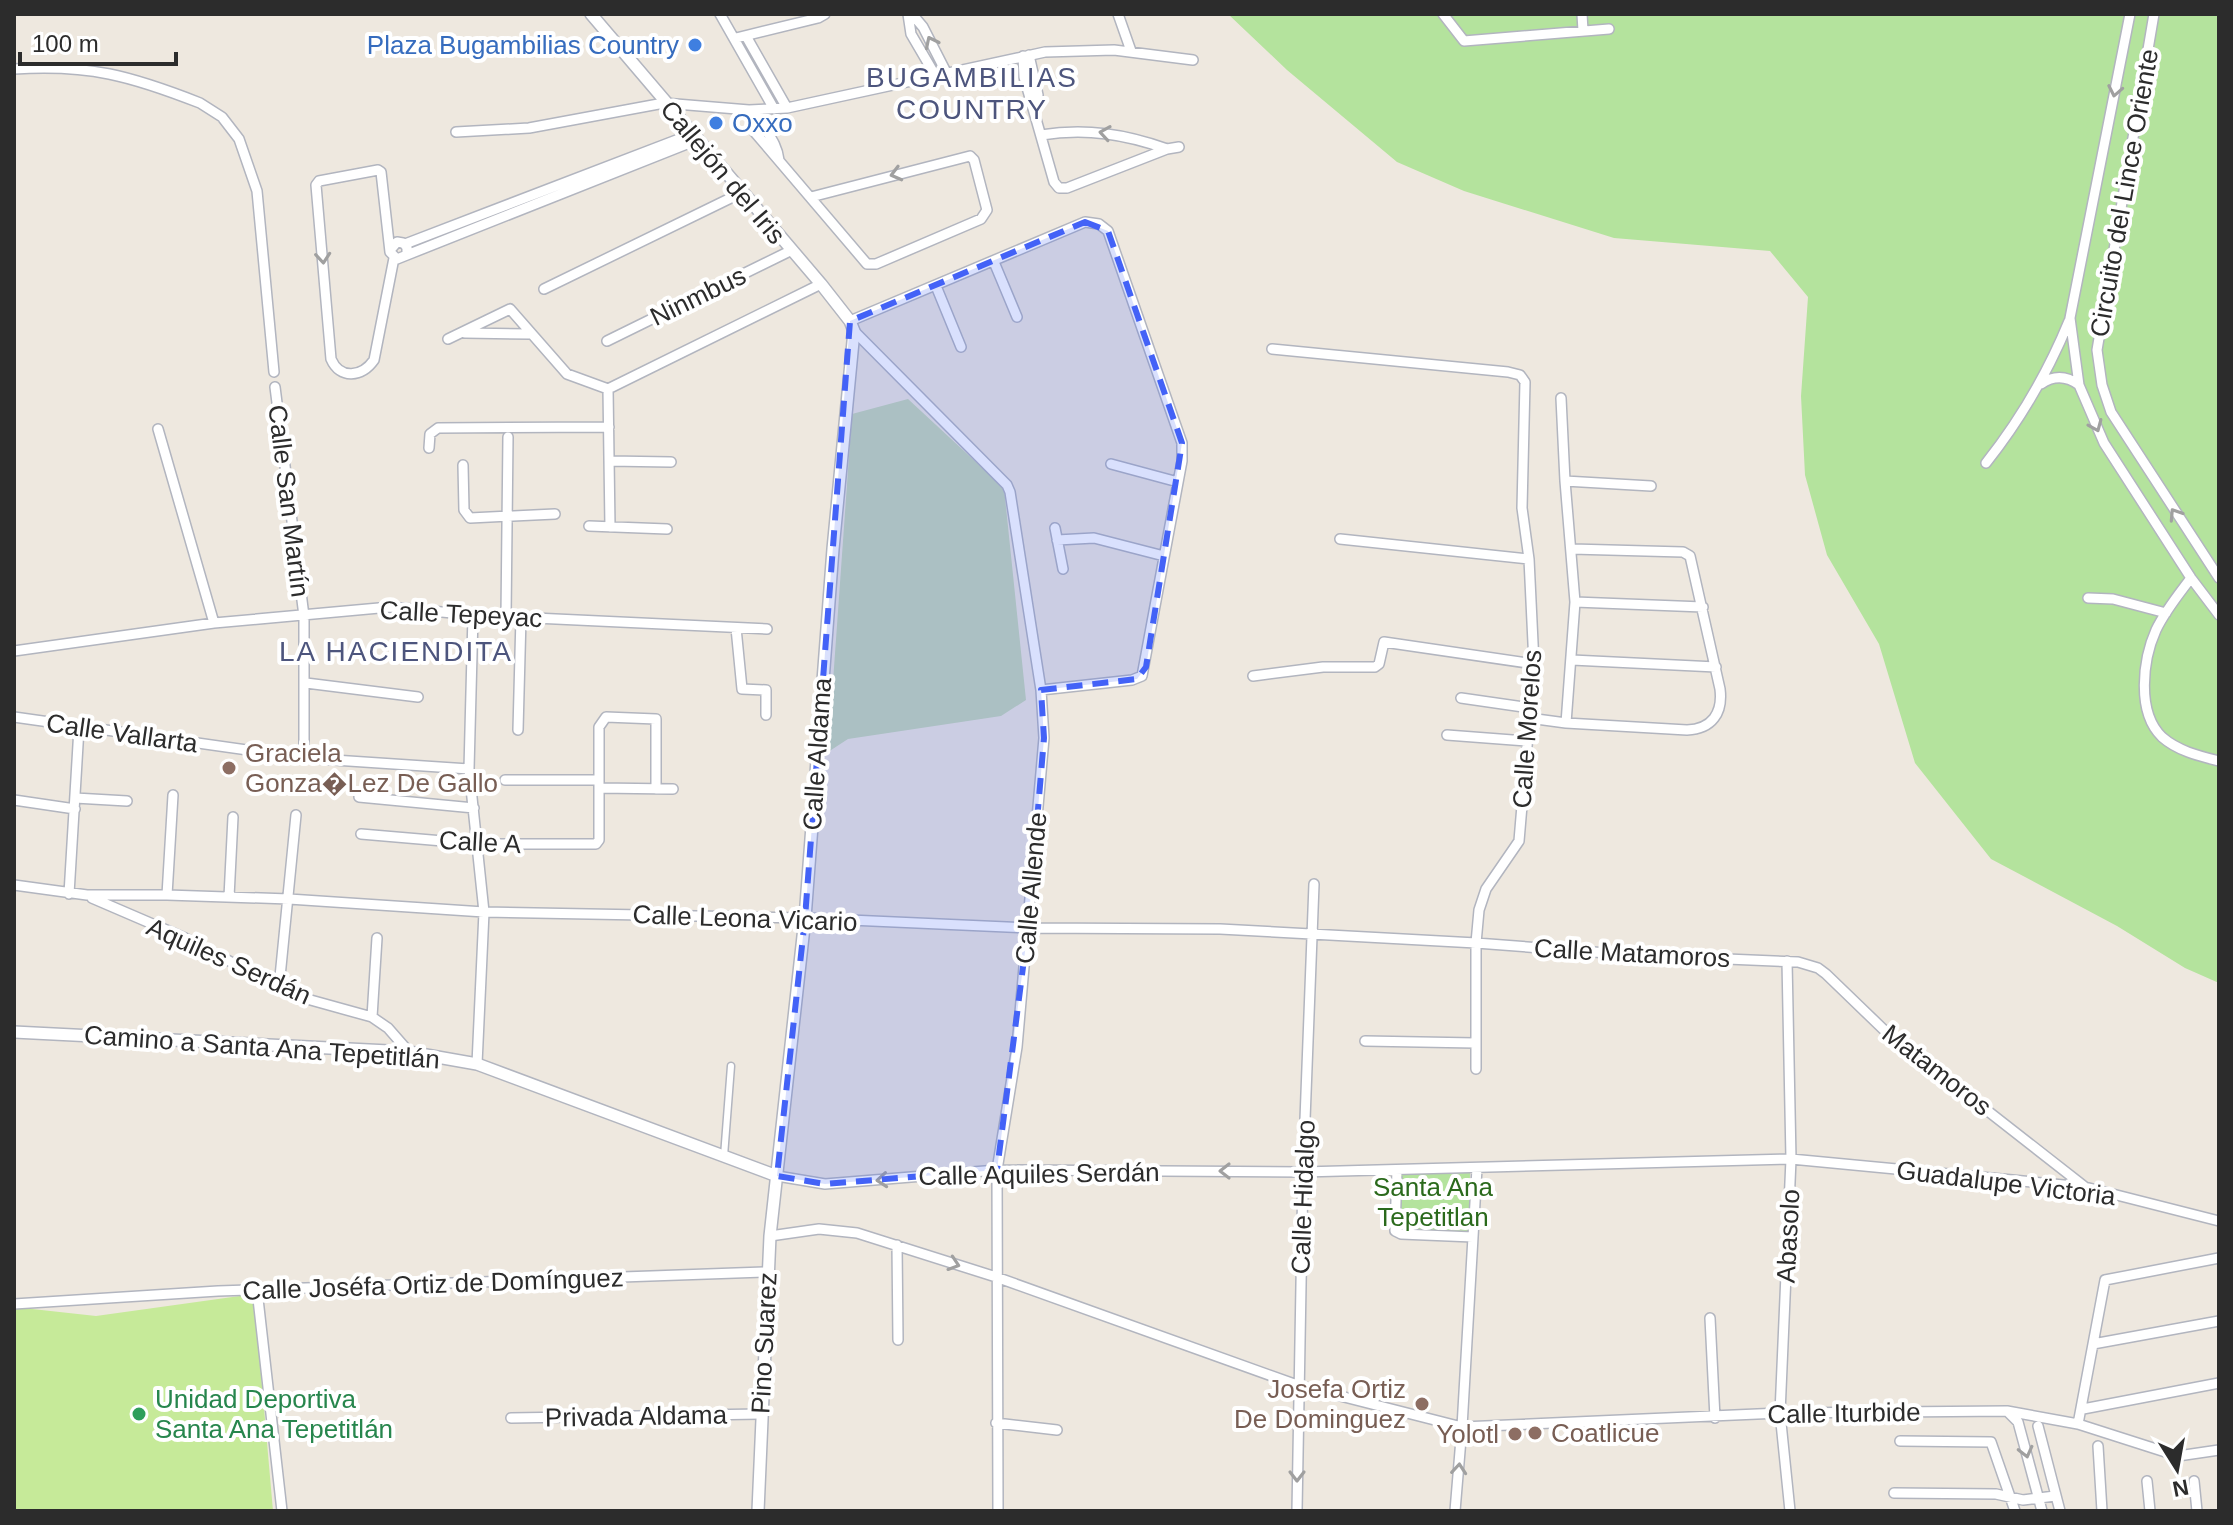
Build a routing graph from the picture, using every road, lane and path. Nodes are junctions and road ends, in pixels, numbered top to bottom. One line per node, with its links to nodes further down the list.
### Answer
1 (591, 14): 18 (street, Callejón del Iris)
2 (720, 14): 12 (street)
3 (825, 14): 12 (street)
4 (910, 14): 17 (street)
5 (1118, 14): 13 (street)
6 (1443, 14): 11 (street)
7 (1582, 14): 11 (street)
8 (2130, 14): 37 (street, Circuito del Lince Oriente, one-way to 37)
9 (2154, 14): 76 (street, Circuito del Lince Oriente, one-way to 9)
10 (1609, 29): 11 (street)
11 (1583, 31)
12 (741, 37): 19 (street); 20 (street)
13 (1131, 51): 14 (street); 15 (street)
14 (1026, 55): 17 (street); 23 (street)
15 (1193, 60)
16 (14, 69): 45 (street, Calle San Martín)
17 (941, 74): 19 (street)
18 (664, 103): 21 (street); 22 (street); 24 (street, Callejón del Iris)
19 (787, 108): 20 (street)
20 (774, 109): 21 (street)
21 (753, 110): 28 (street)
22 (456, 132)
23 (1041, 135): 26 (street, one-way to 23); 26 (street)
24 (694, 137): 27 (street, Callejón del Iris); 29 (street)
25 (1179, 147): 26 (street)
26 (1167, 149)
27 (741, 193): 30 (street, Callejón del Iris); 35 (street)
28 (811, 197): 28 (street, one-way to 28)
29 (406, 250): 31 (street); 31 (street)
30 (790, 251): 33 (street, Callejón del Iris); 42 (street, Ninmbus)
31 (392, 253): 31 (street, one-way to 31)
32 (994, 262): 34 (street); 36 (street); 61 (street)
33 (821, 284): 38 (street, Callejón del Iris); 49 (street)
34 (936, 286): 38 (street); 43 (street)
35 (544, 289)
36 (1017, 317)
37 (2070, 318): 46 (street, Circuito del Lince Oriente); 47 (street)
38 (852, 326): 95 (street, Calle Allende); 132 (street, Calle Aldama)
39 (462, 333): 40 (street); 40 (street); 41 (street)
40 (530, 334): 49 (street)
41 (448, 339)
42 (607, 341)
43 (961, 347)
44 (1272, 349): 73 (street, Calle Morelos)
45 (274, 372)
46 (2079, 385): 47 (street); 75 (street, Circuito del Lince Oriente, one-way to 75)
47 (2038, 386): 57 (street)
48 (275, 387): 83 (street, Calle San Martín)
49 (608, 389): 51 (street)
50 (1561, 398): 60 (street)
51 (609, 427): 54 (street); 55 (street)
52 (158, 429): 86 (street)
53 (508, 437): 64 (street)
54 (429, 448)
55 (609, 461): 56 (street); 66 (street)
56 (671, 462)
57 (1986, 463)
58 (1111, 464): 61 (street)
59 (463, 465): 64 (street)
60 (1565, 481): 62 (street); 71 (street)
61 (1178, 482): 72 (street)
62 (1651, 486)
63 (555, 514): 64 (street)
64 (508, 516): 84 (street)
65 (589, 526): 66 (street)
66 (610, 527): 68 (street)
67 (1055, 528): 70 (street)
68 (667, 529)
69 (1340, 539): 73 (street)
70 (1057, 540): 72 (street); 74 (street)
71 (1572, 549): 78 (street); 79 (street)
72 (1164, 556): 95 (street)
73 (1529, 559): 91 (street, Calle Morelos)
74 (1063, 569)
75 (2191, 578): 80 (street); 82 (street, Circuito del Lince Oriente)
76 (2219, 578)
77 (2088, 598): 80 (street)
78 (1575, 602): 79 (street); 90 (street)
79 (1703, 607): 92 (street)
80 (2166, 613): 107 (street)
81 (473, 615): 83 (street, Calle Tepeyac); 84 (street, Calle Tepeyac); 108 (street)
82 (2219, 615)
83 (304, 616): 86 (street, Calle Tepeyac); 94 (street, Calle San Martín)
84 (506, 616): 85 (street, Calle Tepeyac)
85 (521, 617): 87 (street, Calle Tepeyac); 103 (street)
86 (214, 623): 89 (street, Calle Tepeyac)
87 (736, 628): 88 (street, Calle Tepeyac); 99 (street)
88 (767, 629)
89 (14, 651)
90 (1572, 660): 92 (street); 101 (street)
91 (1534, 664): 93 (street); 98 (street, Calle Morelos)
92 (1716, 667): 101 (street)
93 (1253, 676)
94 (306, 683): 96 (street); 106 (street, Calle San Martín)
95 (1041, 690): 133 (street, Calle Allende)
96 (418, 697)
97 (1461, 698): 98 (street)
98 (1530, 713): 101 (street); 105 (street, Calle Morelos)
99 (766, 715)
100 (14, 717): 102 (street, Calle Vallarta)
101 (1566, 723)
102 (79, 728): 106 (street, Calle Vallarta); 115 (street)
103 (518, 730)
104 (1447, 735): 105 (street)
105 (1527, 741): 136 (street, Calle Morelos)
106 (304, 758): 108 (street, Calle Vallarta)
107 (2219, 761)
108 (469, 769): 118 (street)
109 (505, 780): 110 (street)
110 (599, 784): 111 (street); 111 (street); 123 (street, Calle A)
111 (656, 789): 112 (street)
112 (673, 789)
113 (173, 795): 128 (street)
114 (359, 797): 118 (street)
115 (75, 798): 117 (street); 119 (street)
116 (14, 800): 119 (street)
117 (127, 801)
118 (474, 808): 123 (street)
119 (75, 809): 126 (street)
120 (296, 815): 130 (street)
121 (233, 817): 129 (street)
122 (361, 834): 123 (street, Calle A)
123 (478, 844): 131 (street)
124 (1314, 884): 134 (street, Calle Hidalgo)
125 (14, 885): 126 (street, Calle Leona Vicario)
126 (69, 894): 127 (street, Calle Leona Vicario)
127 (87, 895): 128 (street, Calle Leona Vicario); 138 (street, Aquiles Serdán)
128 (167, 895): 129 (street, Calle Leona Vicario)
129 (229, 897): 130 (street, Calle Leona Vicario)
130 (289, 899): 131 (street, Calle Leona Vicario); 138 (street)
131 (484, 912): 132 (street, Calle Leona Vicario); 144 (street)
132 (805, 918): 133 (street, Calle Leona Vicario); 153 (street, Calle Aldama)
133 (1028, 928): 134 (street, Calle Leona Vicario); 150 (street, Calle Allende)
134 (1313, 935): 136 (street, Calle Leona Vicario); 152 (street, Calle Hidalgo)
135 (377, 938): 139 (street)
136 (1476, 943): 137 (street, Calle Matamoros); 142 (street, Calle Morelos)
137 (1787, 961): 148 (street, Abasolo); 154 (street, Matamoros)
138 (279, 987): 139 (street, Aquiles Serdán)
139 (372, 1017): 143 (street, Aquiles Serdán)
140 (14, 1032): 143 (street, Camino a Santa Ana Tepetitlán)
141 (1365, 1041): 142 (street)
142 (1475, 1043): 146 (street, Calle Morelos)
143 (409, 1052): 144 (street, Camino a Santa Ana Tepetitlán)
144 (477, 1064): 147 (street, Camino a Santa Ana Tepetitlán)
145 (731, 1066): 147 (street)
146 (1476, 1069)
147 (724, 1156): 153 (street, Camino a Santa Ana Tepetitlán)
148 (1791, 1159): 149 (street, Guadalupe Victoria); 154 (street, Guadalupe Victoria); 172 (street, Abasolo)
149 (1477, 1168): 151 (street, Calle Aquiles Serdán); 157 (street)
150 (997, 1170): 152 (street, Calle Aquiles Serdán, one-way to 150); 153 (street, Calle Aquiles Serdán, one-way to 153); 161 (street, Calle Allende)
151 (1397, 1170): 152 (street, Calle Aquiles Serdán); 157 (street)
152 (1303, 1172): 169 (street, Calle Hidalgo)
153 (777, 1176): 156 (street, Pino Suarez)
154 (2085, 1187): 155 (street, Guadalupe Victoria)
155 (2219, 1221)
156 (770, 1236): 158 (street); 160 (street, Pino Suarez)
157 (1473, 1237): 179 (street)
158 (897, 1245): 161 (street, one-way to 161); 166 (street)
159 (2219, 1258): 167 (street)
160 (767, 1272): 162 (street, Calle Joséfa Ortiz de Domínguez); 173 (street, Pino Suarez)
161 (996, 1277): 169 (street); 176 (street, Calle Allende)
162 (257, 1290): 163 (street, Calle Joséfa Ortiz de Domínguez); 190 (street)
163 (14, 1304)
164 (1710, 1318): 175 (street)
165 (2219, 1321): 167 (street)
166 (898, 1340)
167 (2093, 1344): 170 (street)
168 (2219, 1383): 170 (street)
169 (1297, 1385): 179 (street); 193 (street, Calle Hidalgo, one-way to 193)
170 (2083, 1409): 177 (street)
171 (2007, 1411): 172 (street, Calle Iturbide); 177 (street, Calle Iturbide); 188 (street, one-way to 188)
172 (1780, 1413): 175 (street, Calle Iturbide); 195 (street, Abasolo)
173 (761, 1414): 174 (street, Privada Aldama); 191 (street, Pino Suarez)
174 (511, 1418)
175 (1715, 1418): 179 (street, Calle Iturbide)
176 (996, 1423): 180 (street); 192 (street, Calle Allende)
177 (2078, 1424): 183 (street, Calle Iturbide)
178 (2038, 1426): 187 (street)
179 (1462, 1427): 194 (street, one-way to 179)
180 (1057, 1430)
181 (1900, 1441): 189 (street)
182 (2098, 1446): 199 (street)
183 (2219, 1450)
184 (2147, 1481): 200 (street)
185 (2194, 1481): 201 (street)
186 (1894, 1493): 189 (street)
187 (2055, 1496): 188 (street); 198 (street)
188 (2038, 1498): 189 (street); 197 (street)
189 (2013, 1500): 196 (street)
190 (282, 1511)
191 (758, 1511)
192 (998, 1511)
193 (1297, 1511)
194 (1455, 1511)
195 (1790, 1511)
196 (2015, 1511)
197 (2042, 1511)
198 (2060, 1511)
199 (2102, 1511)
200 (2150, 1511)
201 (2197, 1511)

